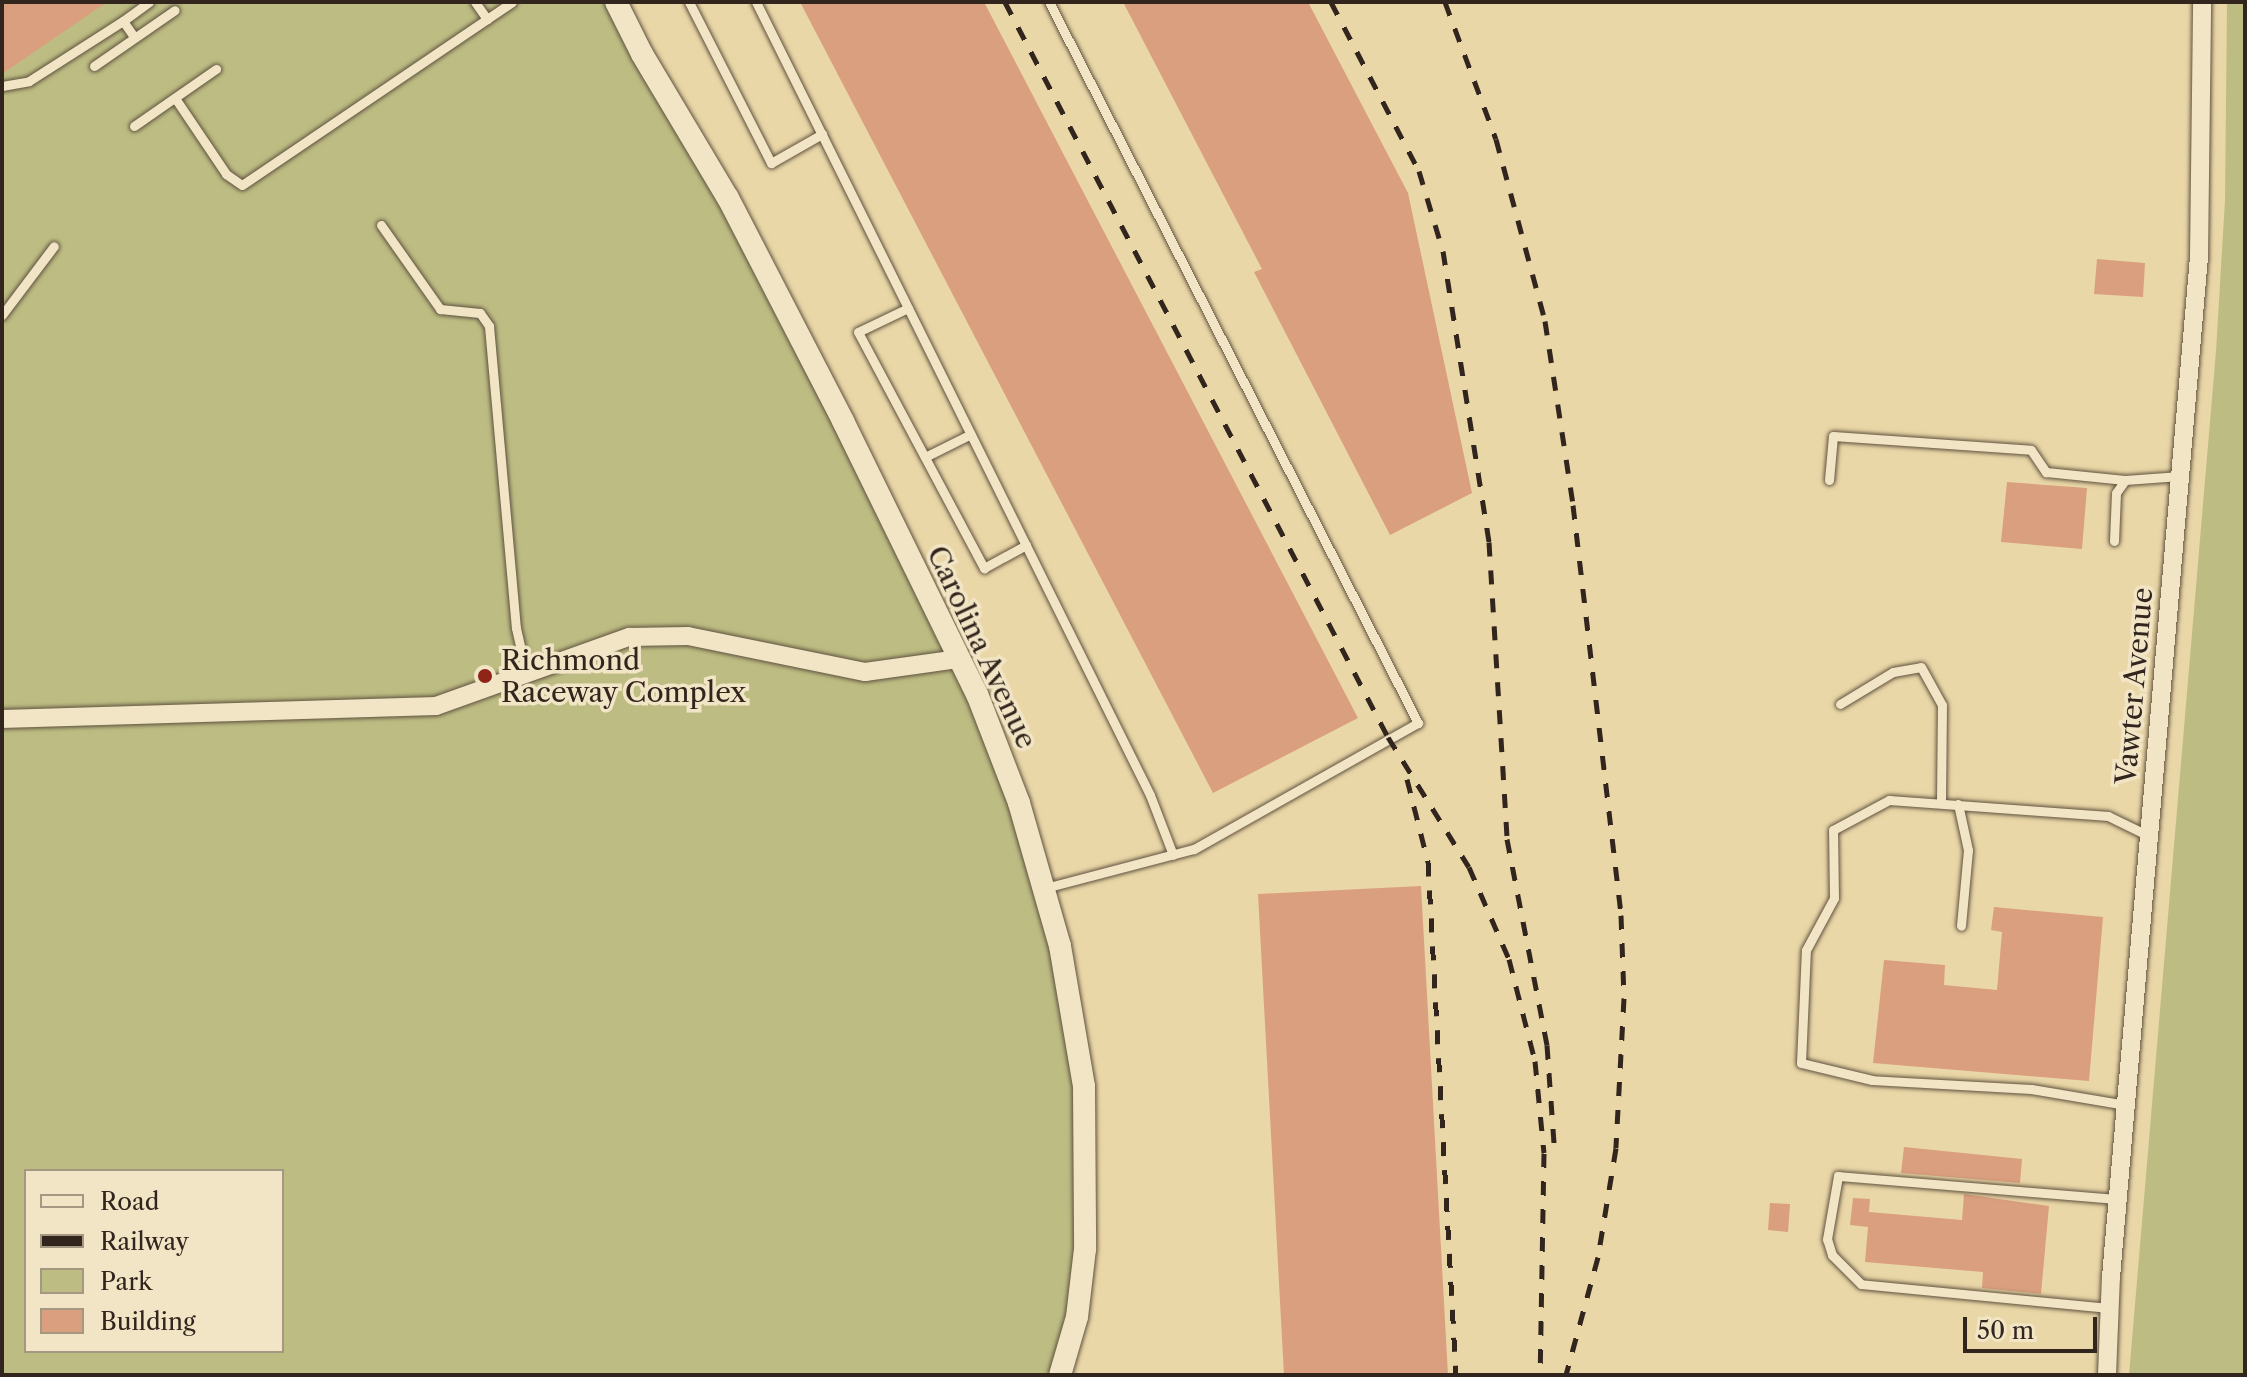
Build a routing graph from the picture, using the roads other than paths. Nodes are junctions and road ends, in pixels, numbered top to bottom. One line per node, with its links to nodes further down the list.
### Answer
1 (149, 2): 11 (lane)
2 (475, 2): 10 (lane)
3 (512, 2): 10 (lane)
4 (616, 2): 30 (street, Carolina Avenue)
5 (689, 2): 18 (lane)
6 (756, 2): 18 (lane)
7 (1049, 2): 37 (lane)
8 (2202, 2): 25 (street, Vawter Avenue)
9 (175, 10): 12 (lane)
10 (487, 19): 16 (lane)
11 (123, 21): 12 (lane); 15 (lane)
12 (134, 37): 13 (lane)
13 (94, 66)
14 (216, 69): 16 (lane)
15 (2, 86)
16 (175, 98): 17 (lane)
17 (134, 126)
18 (822, 134): 21 (lane)
19 (381, 225): 31 (lane)
20 (54, 246): 22 (lane)
21 (908, 308): 23 (lane); 24 (lane)
22 (2, 315)
23 (971, 434): 24 (lane); 29 (lane)
24 (925, 457): 29 (lane)
25 (2180, 476): 27 (lane); 36 (street, Vawter Avenue)
26 (1829, 480): 27 (lane)
27 (2125, 480): 28 (lane)
28 (2114, 541)
29 (1026, 545): 37 (lane)
30 (959, 659): 31 (street); 38 (street, Carolina Avenue)
31 (526, 672): 33 (street)
32 (1840, 704): 34 (lane)
33 (2, 719)
34 (1941, 803): 35 (lane); 40 (lane)
35 (1958, 804): 36 (lane); 39 (lane)
36 (2149, 836): 40 (street, Vawter Avenue)
37 (1173, 855): 38 (lane)
38 (1045, 888): 43 (street, Carolina Avenue)
39 (1961, 926)
40 (2126, 1105): 41 (street, Vawter Avenue)
41 (2118, 1199): 42 (street, Vawter Avenue); 42 (lane)
42 (2109, 1308): 44 (street, Vawter Avenue)
43 (1060, 1375)
44 (2107, 1375)

